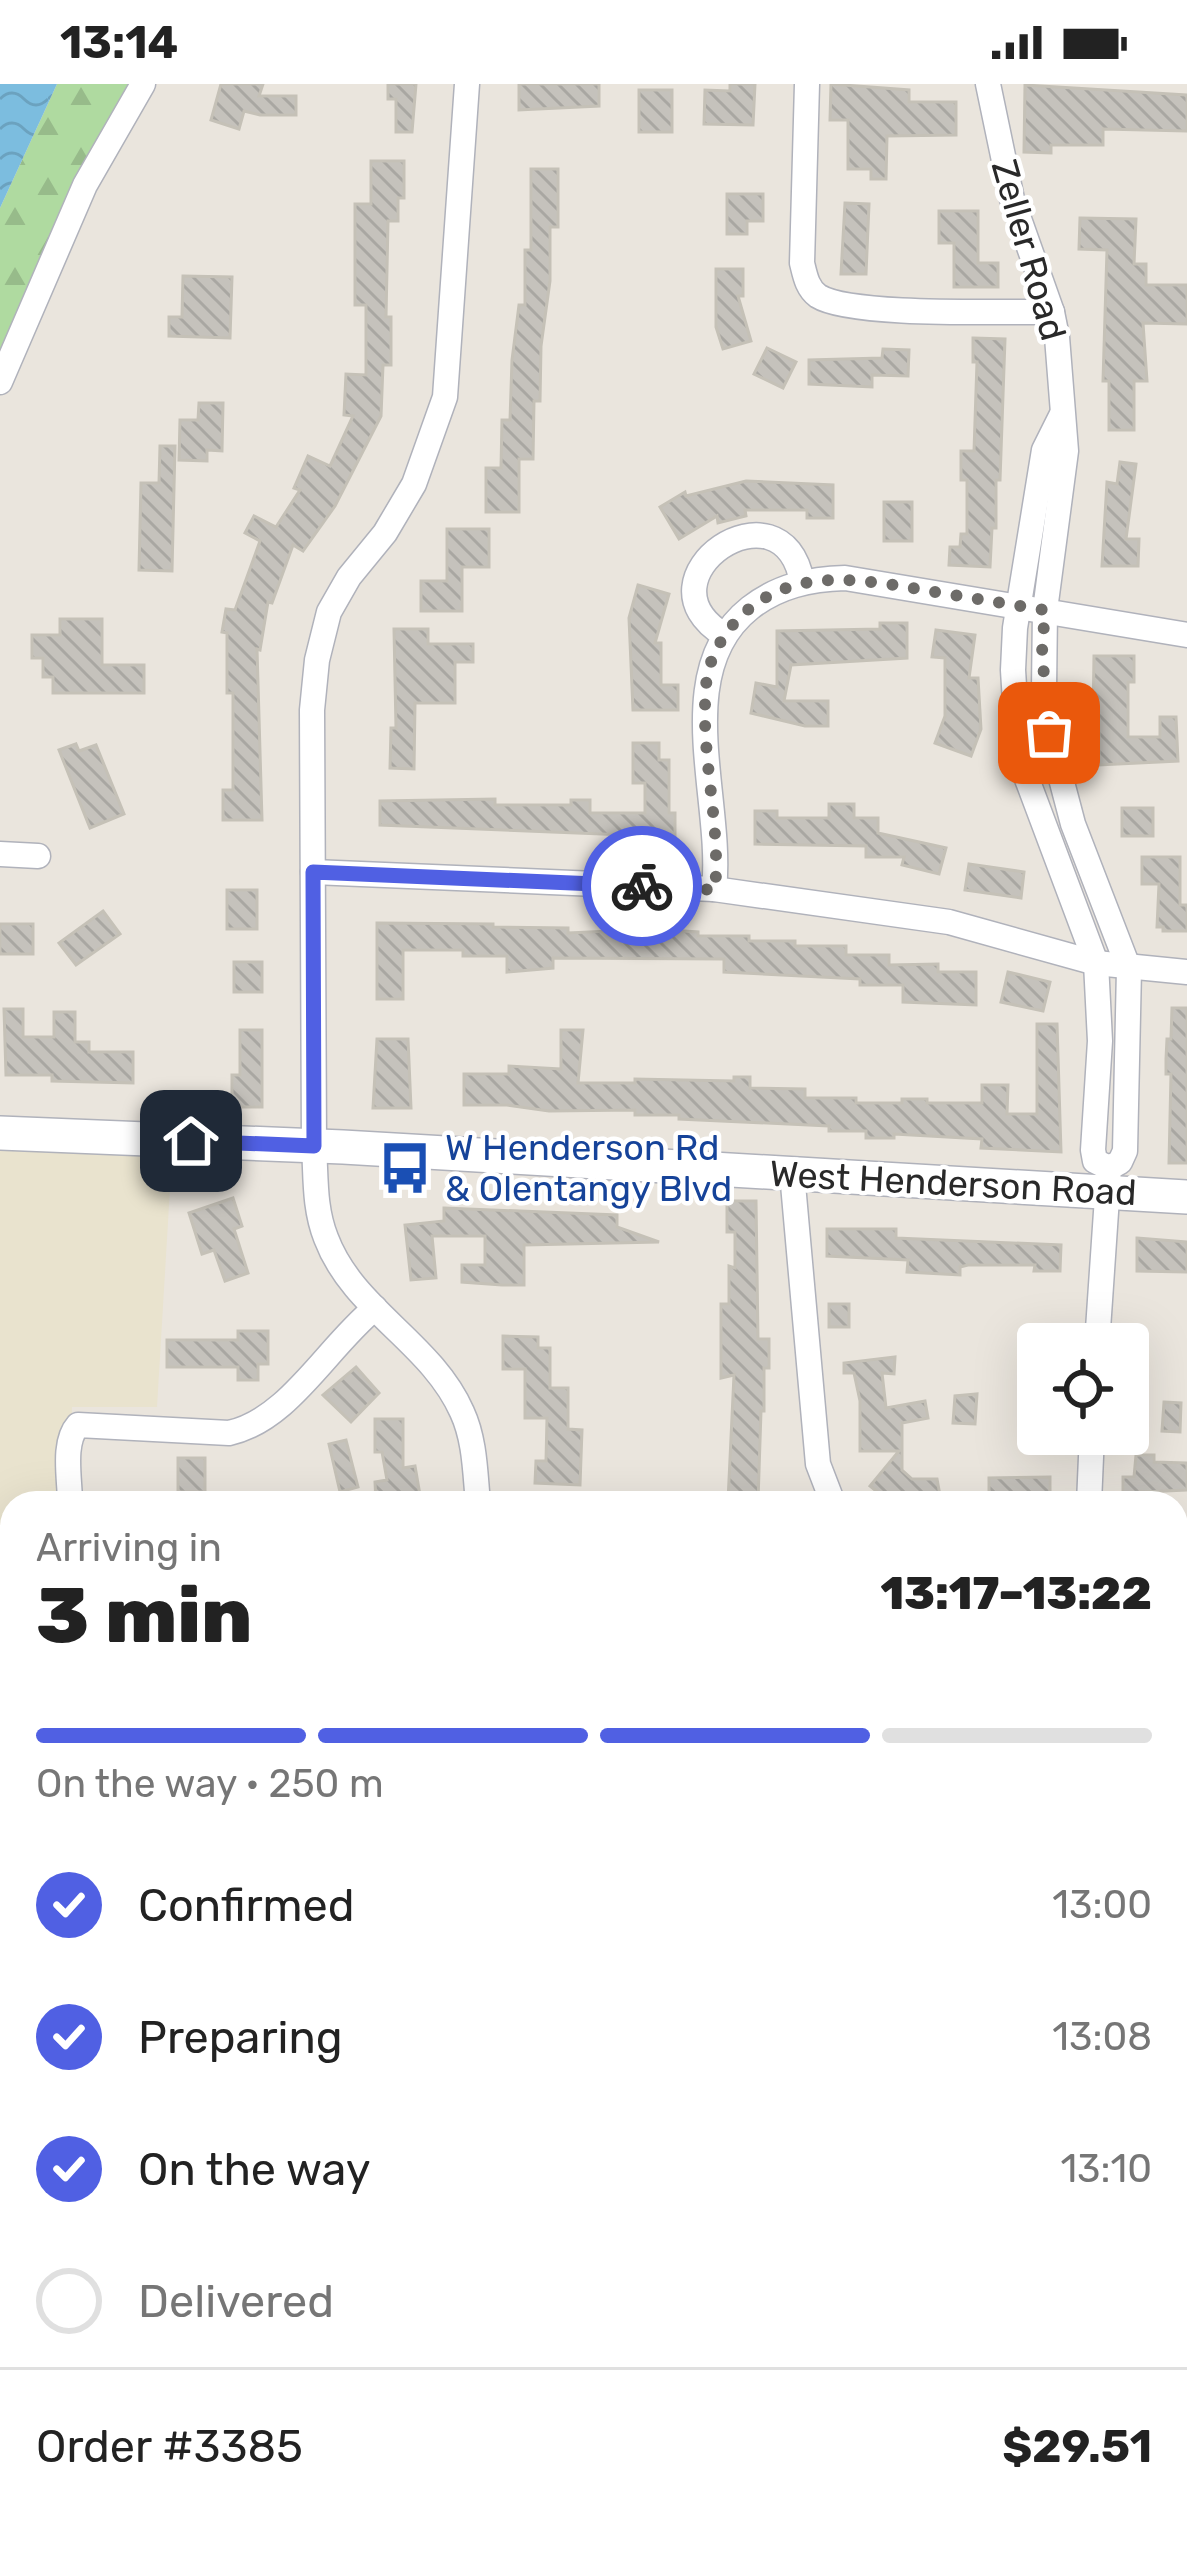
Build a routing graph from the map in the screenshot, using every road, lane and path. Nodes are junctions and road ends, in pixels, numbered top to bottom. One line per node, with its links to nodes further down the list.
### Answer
1 (142, 84): 6 (street)
2 (467, 84): 15 (street)
3 (807, 84): 5 (street)
4 (988, 84): 5 (street, Zeller Road)
5 (1052, 312): 7 (street, Zeller Road)
6 (0, 382)
7 (1061, 416): 9 (street, Zeller Road); 10 (street, Zeller Road)
8 (802, 582): 9 (street); 11 (street); 11 (street)
9 (1018, 605): 10 (street); 17 (street, Zeller Road)
10 (1045, 610): 12 (street); 18 (street, Zeller Road)
11 (724, 635): 16 (street)
12 (1187, 635)
13 (0, 854): 14 (street)
14 (38, 856)
15 (313, 872): 16 (street); 21 (street)
16 (715, 890): 17 (street)
17 (1096, 963): 18 (street); 23 (street, Zeller Road)
18 (1129, 969): 19 (street); 23 (street, Zeller Road)
19 (1187, 972)
20 (0, 1133): 21 (main road, West Henderson Road)
21 (314, 1146): 22 (main road, West Henderson Road); 25 (street)
22 (792, 1173): 23 (main road, West Henderson Road); 30 (street)
23 (1108, 1180): 24 (main road, West Henderson Road); 26 (street, Zeller Road)
24 (1187, 1197)
25 (375, 1308): 28 (street); 29 (street)
26 (1098, 1323)
27 (1091, 1455): 31 (street)
28 (70, 1491)
29 (477, 1491)
30 (828, 1491)
31 (1090, 1491)

